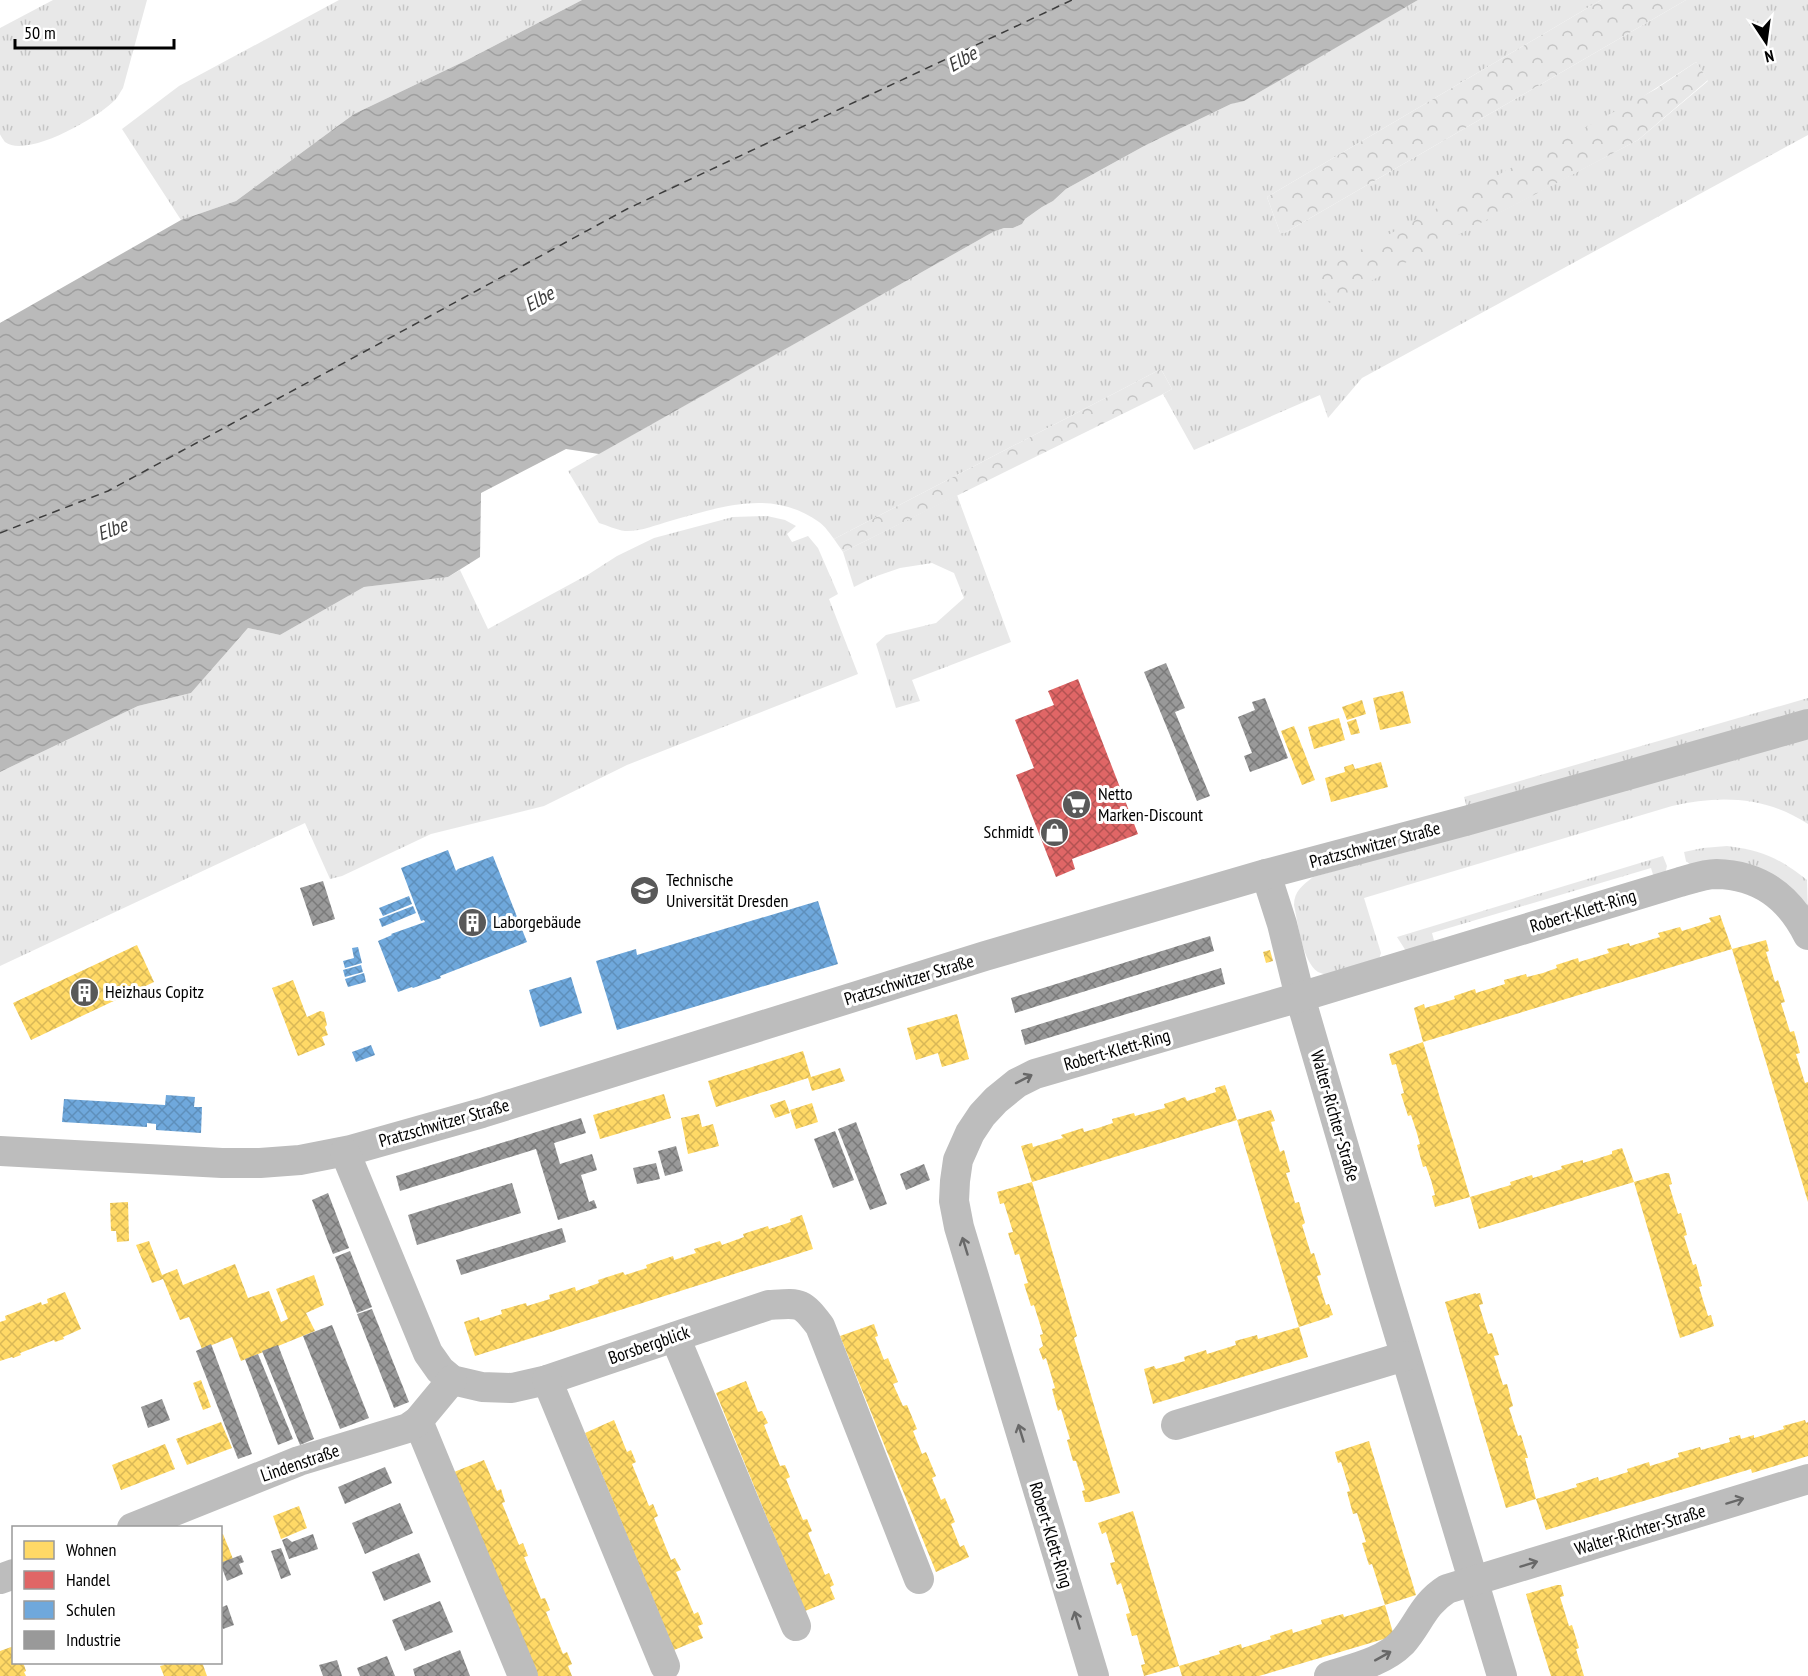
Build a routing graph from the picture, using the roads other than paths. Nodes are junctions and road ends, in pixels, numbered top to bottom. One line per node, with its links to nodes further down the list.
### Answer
1 (1808, 724): 2 (street, Pratzschwitzer Straße)
2 (1266, 874): 4 (street, Walter-Richter-Straße); 6 (street, Pratzschwitzer Straße)
3 (1808, 934): 4 (street, Robert-Klett-Ring)
4 (1300, 997): 8 (street, Walter-Richter-Straße); 20 (street, Robert-Klett-Ring, one-way to 4)
5 (0, 1151): 6 (street, Pratzschwitzer Straße)
6 (345, 1152): 9 (street)
7 (675, 1337): 10 (street, Borsbergblick); 15 (street, Borsbergblick); 17 (street)
8 (1405, 1356): 12 (street); 16 (street, Walter-Richter-Straße)
9 (452, 1380): 10 (street, Borsbergblick); 11 (street, Lindenstraße)
10 (547, 1380): 18 (street)
11 (418, 1421): 14 (street, Lindenstraße); 19 (street)
12 (1176, 1425)
13 (1808, 1479): 16 (street, Walter-Richter-Straße, one-way to 13)
14 (135, 1526)
15 (920, 1579)
16 (1473, 1581): 21 (street, Walter-Richter-Straße, one-way to 16); 22 (street, Walter-Richter-Straße)
17 (796, 1626)
18 (665, 1666)
19 (523, 1676)
20 (1094, 1676)
21 (1329, 1676)
22 (1502, 1676)

